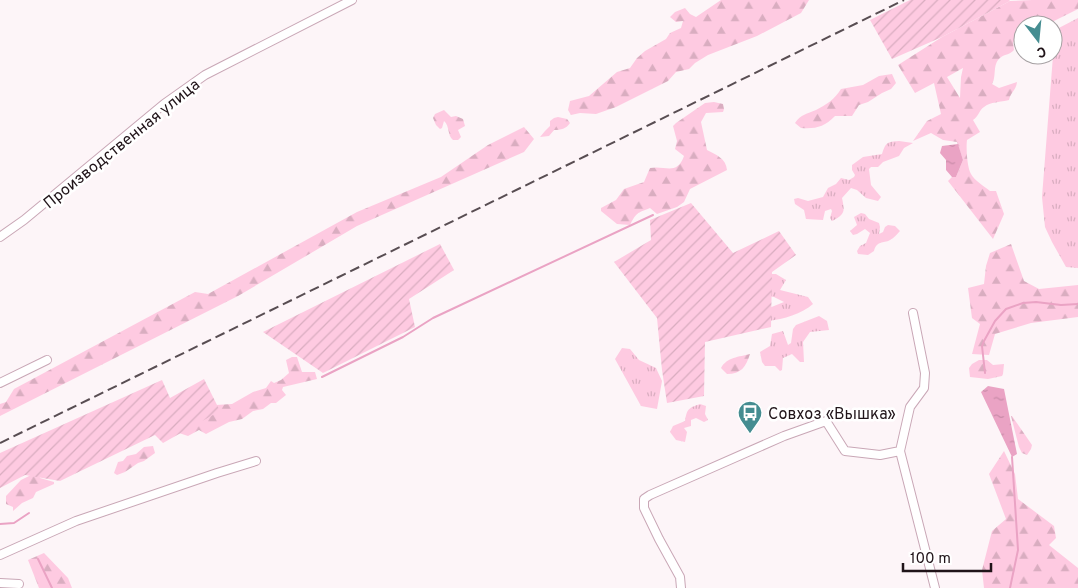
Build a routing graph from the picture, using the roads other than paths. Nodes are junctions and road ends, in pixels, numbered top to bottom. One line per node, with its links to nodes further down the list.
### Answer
1 (352, 0): 2 (street, Производственная улица)
2 (0, 237)
3 (913, 313): 6 (street)
4 (47, 360): 5 (street)
5 (0, 383)
6 (900, 451): 11 (street); 12 (street)
7 (256, 461): 8 (street)
8 (0, 555)
9 (0, 583): 10 (street)
10 (19, 584)
11 (681, 588)
12 (935, 588)

